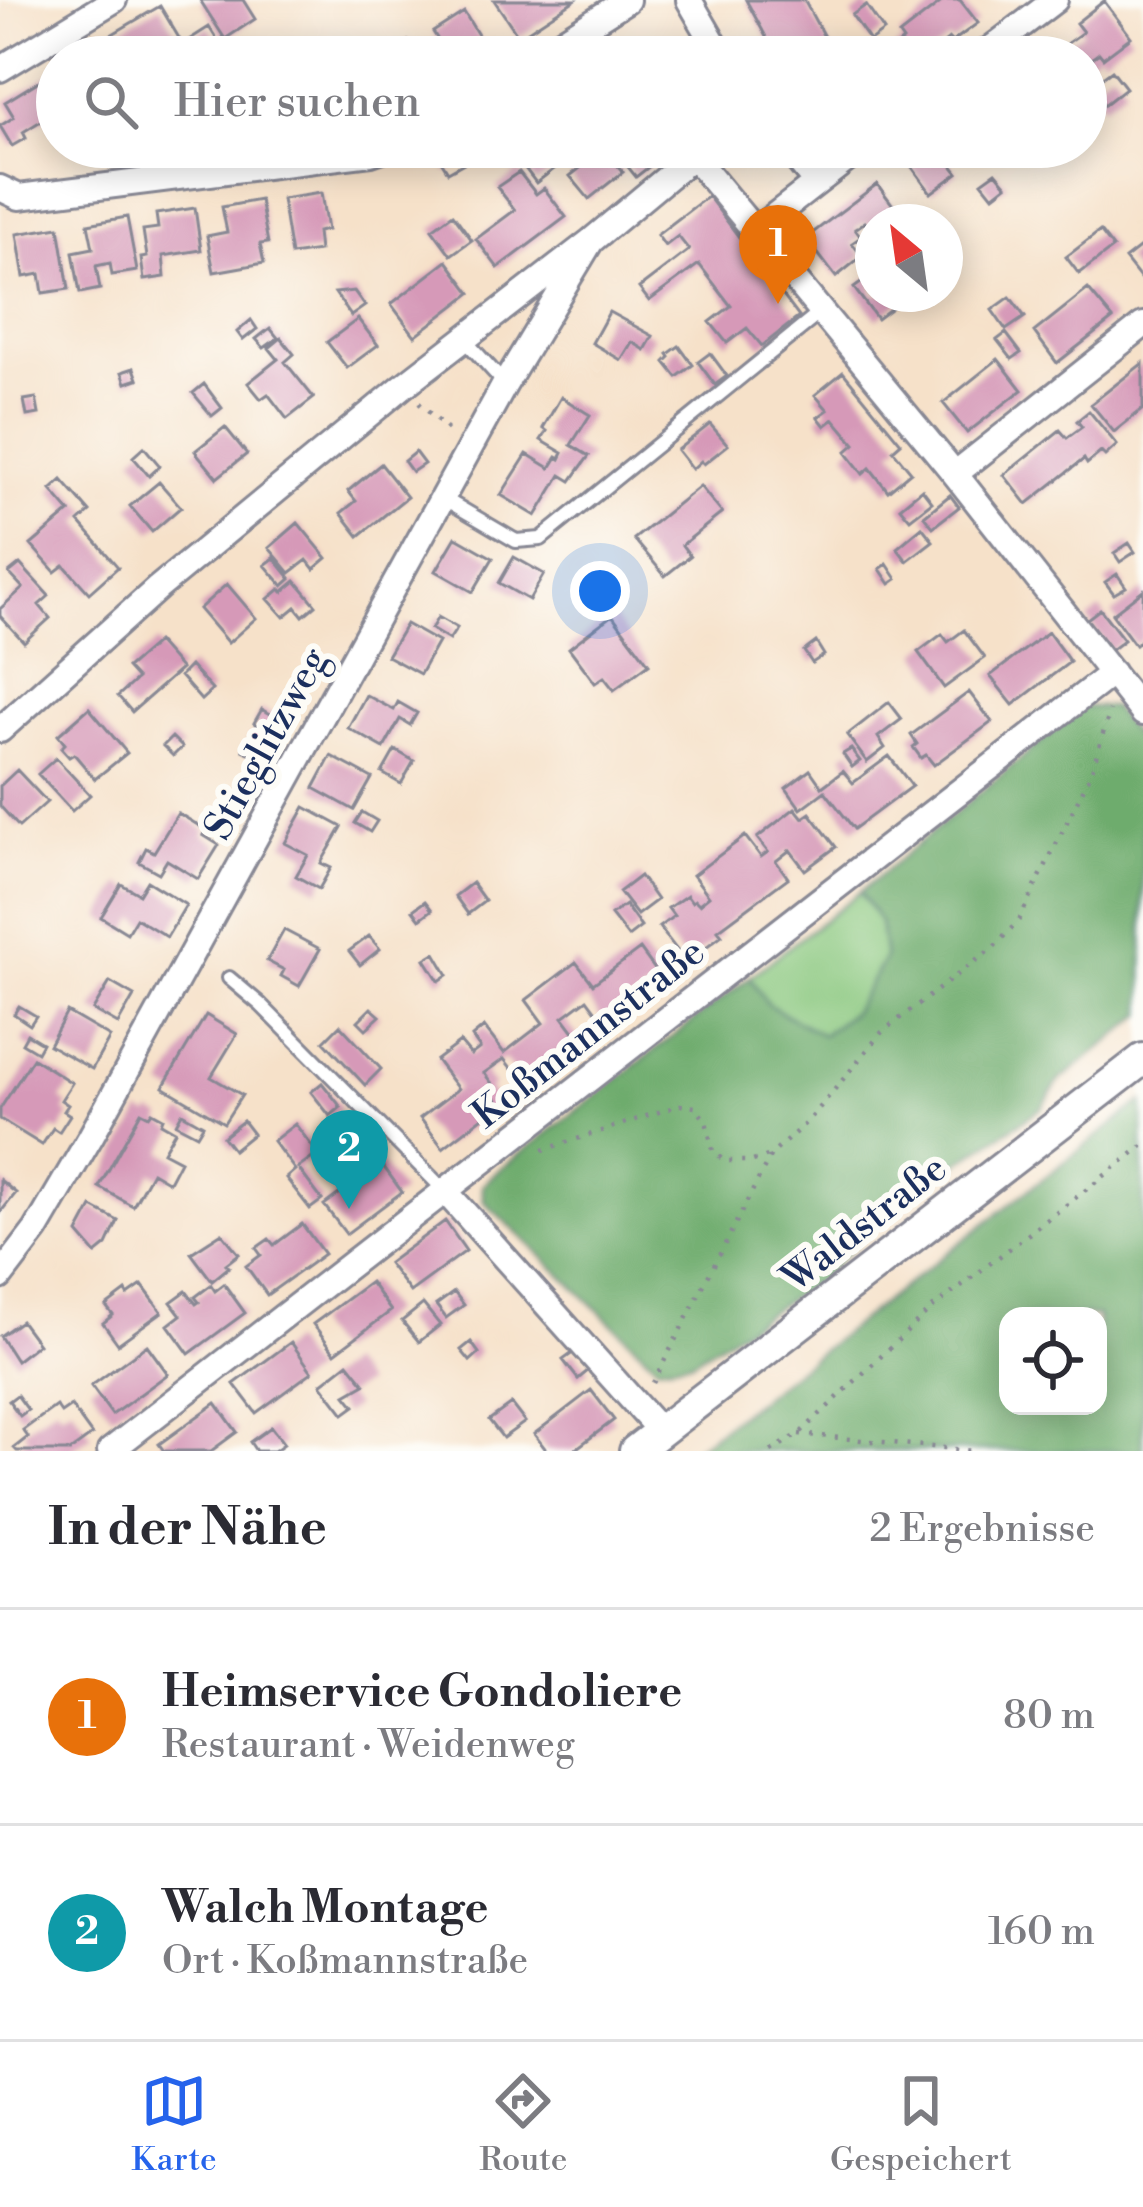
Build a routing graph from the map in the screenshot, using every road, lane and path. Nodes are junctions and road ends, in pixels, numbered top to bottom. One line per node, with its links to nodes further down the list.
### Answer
1 (114, 0): 5 (street)
2 (627, 0): 6 (street)
3 (689, 0): 7 (street)
4 (1055, 0): 8 (street)
5 (55, 36)
6 (568, 36)
7 (710, 36)
8 (1008, 36)
9 (36, 47): 10 (street)
10 (0, 69)
11 (248, 168): 17 (street)
12 (679, 168): 19 (street)
13 (711, 168): 18 (street)
14 (804, 168): 16 (street)
15 (836, 168): 16 (street)
16 (816, 183): 18 (street)
17 (0, 188)
18 (756, 230): 20 (street)
19 (591, 241): 22 (street); 23 (street, Stieglitzweg)
20 (822, 312): 26 (street); 27 (lane)
21 (1143, 325): 26 (street)
22 (464, 338): 23 (lane); 24 (street)
23 (505, 384): 25 (street, Stieglitzweg)
24 (402, 387): 25 (path); 30 (street)
25 (469, 450): 27 (street, Stieglitzweg)
26 (955, 474): 28 (street)
27 (443, 498): 37 (street, Stieglitzweg)
28 (1125, 679): 29 (street); 35 (path); 36 (street, Koßmannstraße)
29 (1143, 713)
30 (0, 730)
31 (230, 977): 36 (lane)
32 (1143, 1059): 38 (street, Waldstraße)
33 (1143, 1146): 39 (path)
34 (534, 1153): 35 (path)
35 (771, 1155): 38 (path)
36 (445, 1191): 38 (street); 41 (street, Koßmannstraße)
37 (0, 1277)
38 (650, 1419): 42 (street, Waldstraße)
39 (799, 1434): 40 (path); 43 (path)
40 (951, 1450): 44 (path)
41 (110, 1451)
42 (635, 1451)
43 (771, 1451)
44 (975, 1451)

